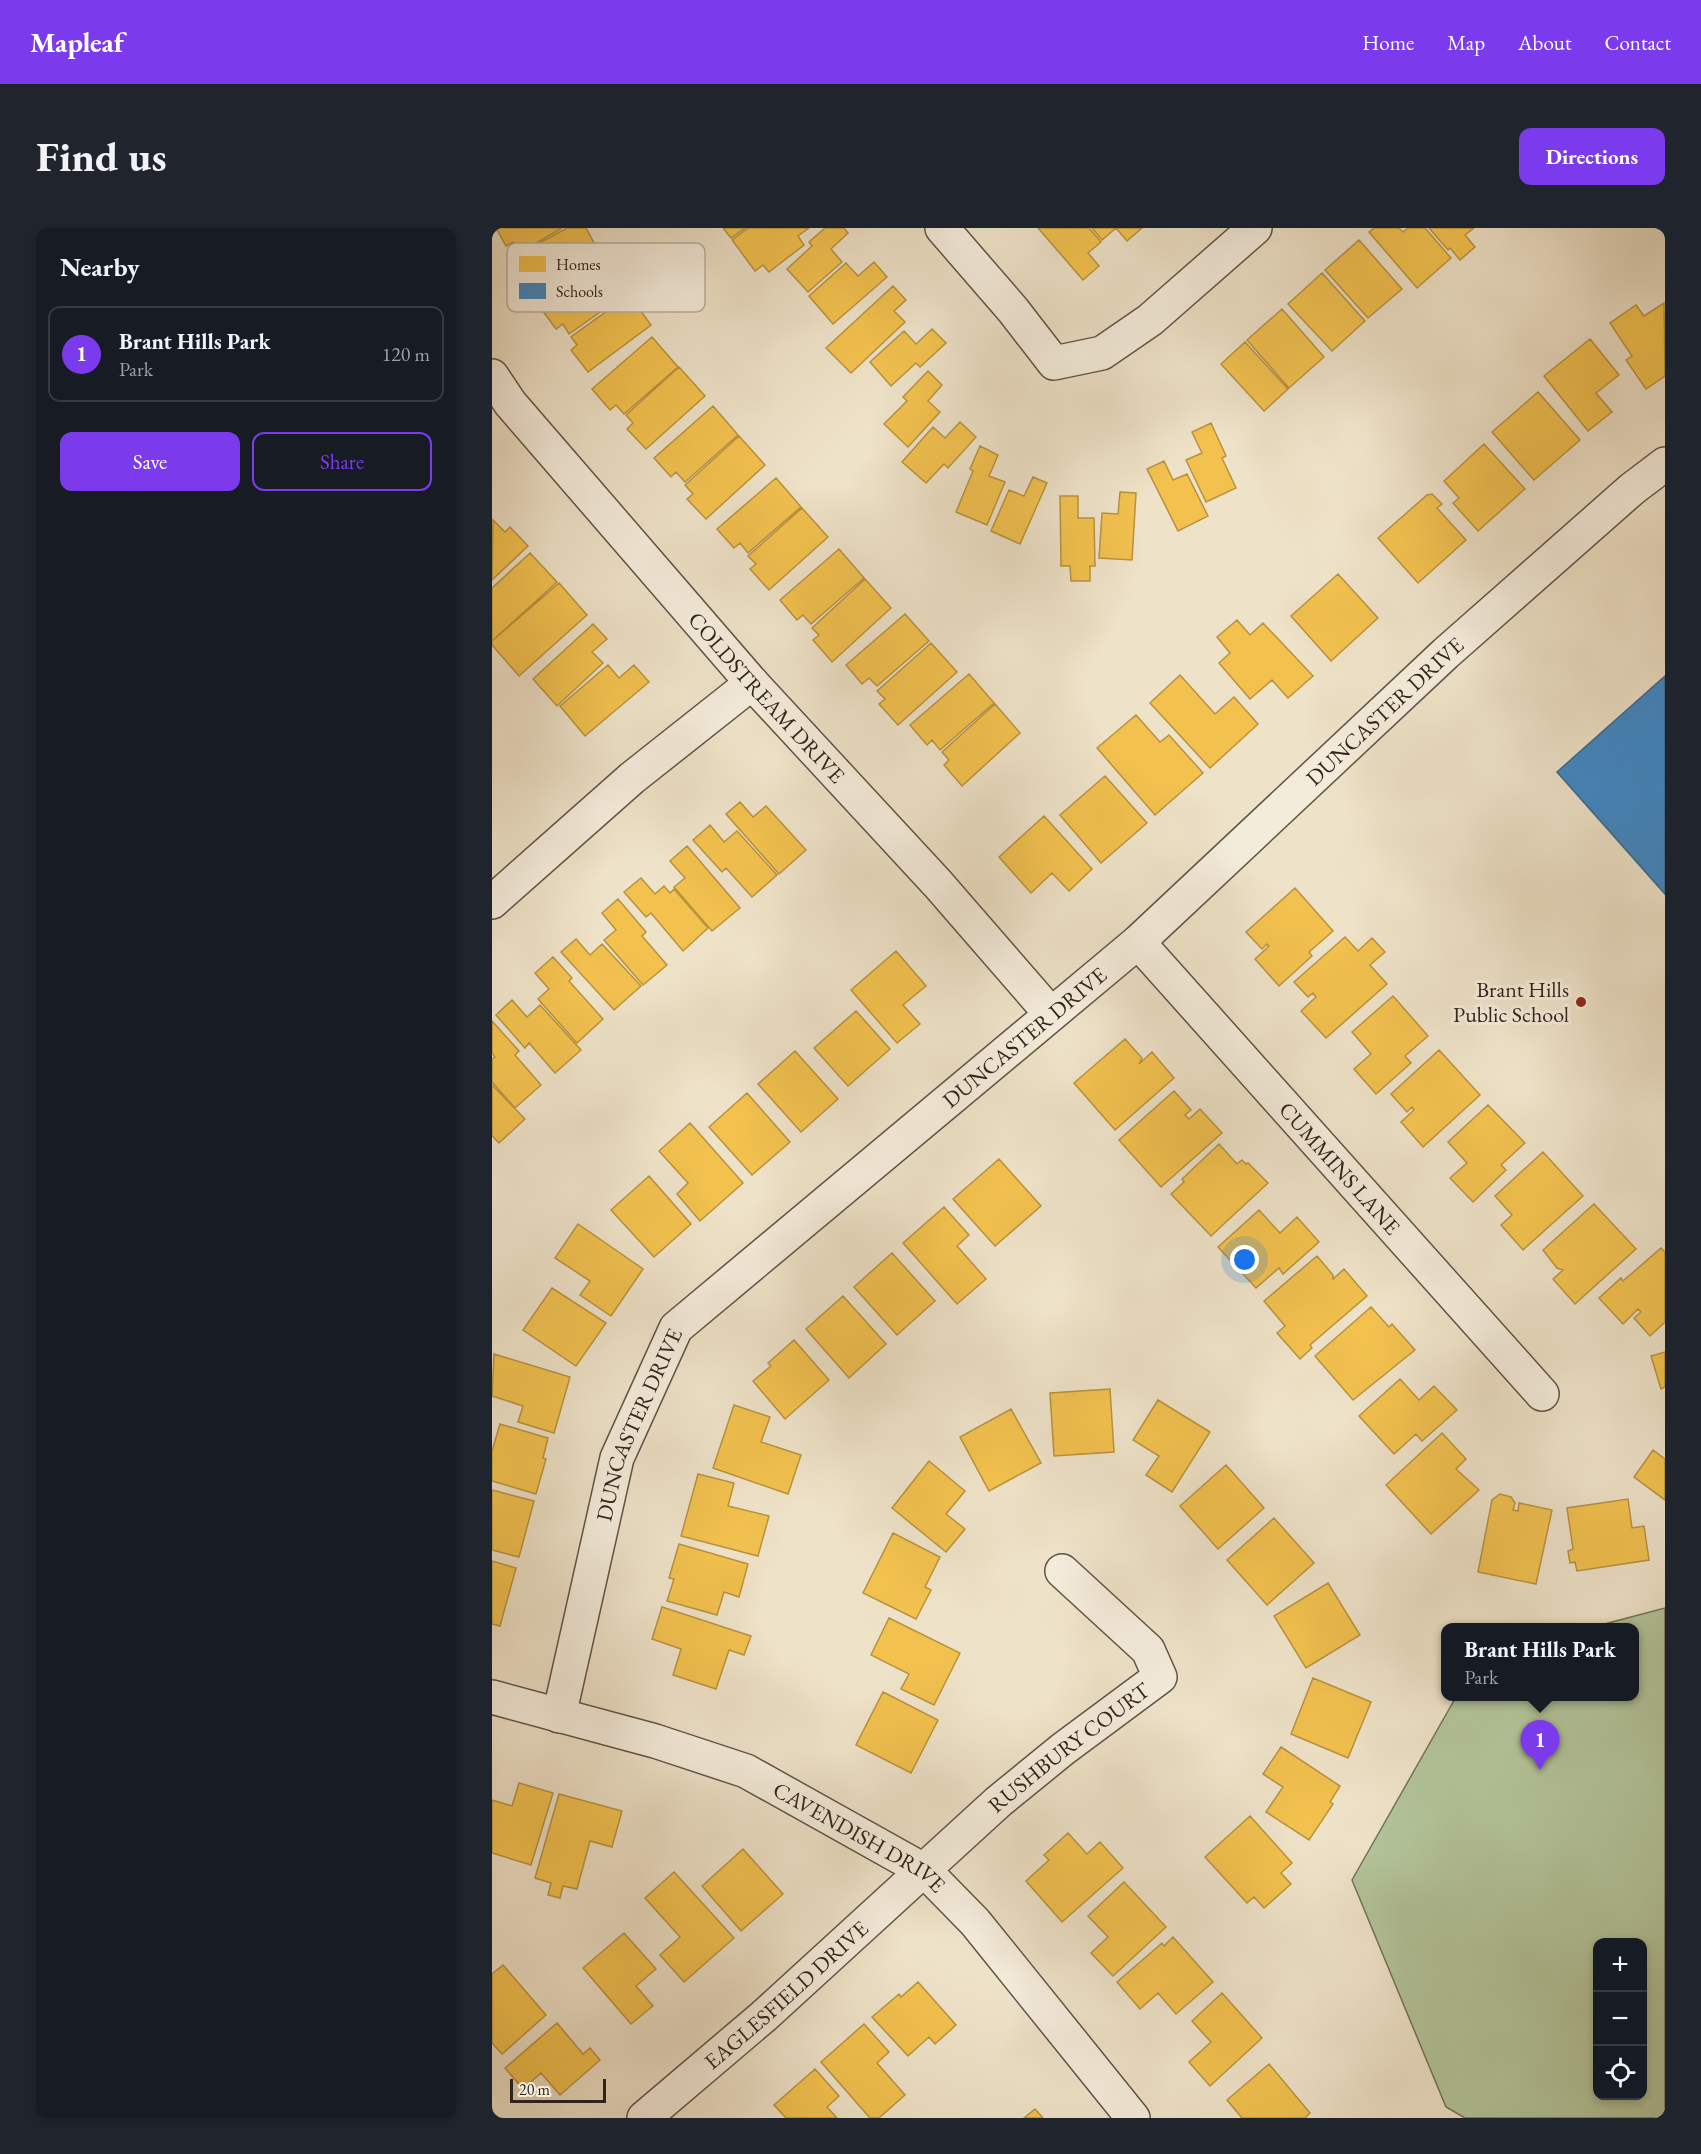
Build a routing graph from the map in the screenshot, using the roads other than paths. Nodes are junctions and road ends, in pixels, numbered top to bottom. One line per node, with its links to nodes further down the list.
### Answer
1 (942, 228): 2 (street)
2 (1255, 228)
3 (492, 376): 5 (street, COLDSTREAM DRIVE)
4 (1665, 464): 7 (street, DUNCASTER DRIVE)
5 (752, 683): 6 (street); 8 (street, COLDSTREAM DRIVE)
6 (492, 902)
7 (1138, 942): 8 (street, DUNCASTER DRIVE); 9 (street, CUMMINS LANE)
8 (1050, 1014): 12 (street, DUNCASTER DRIVE)
9 (1542, 1394)
10 (1062, 1571): 13 (street, RUSHBURY COURT)
11 (492, 1697): 12 (street, CAVENDISH DRIVE)
12 (559, 1716): 13 (street, CAVENDISH DRIVE)
13 (926, 1871): 14 (street, EAGLESFIELD DRIVE); 15 (street, CAVENDISH DRIVE)
14 (644, 2118)
15 (1133, 2118)

